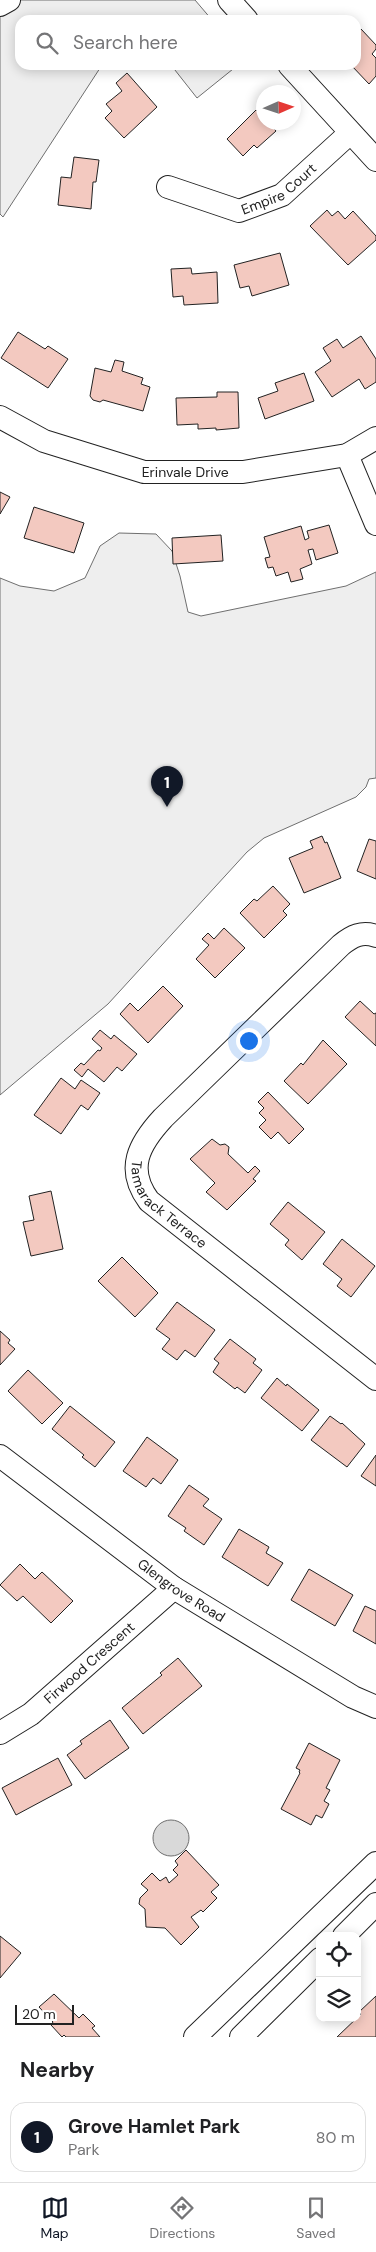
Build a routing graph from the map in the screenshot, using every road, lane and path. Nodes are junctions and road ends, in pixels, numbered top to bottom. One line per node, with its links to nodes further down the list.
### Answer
1 (9, 0): 3 (street)
2 (229, 0): 4 (street)
3 (0, 5)
4 (243, 15)
5 (293, 70): 6 (street)
6 (350, 133): 7 (street); 8 (street, Empire Court)
7 (376, 160)
8 (168, 187)
9 (0, 417): 11 (street, Erinvale Drive)
10 (376, 438): 11 (street, Erinvale Drive)
11 (346, 455): 12 (street)
12 (376, 524)
13 (376, 936): 14 (street, Tamarack Terrace)
14 (376, 1380)
15 (0, 1456): 16 (street, Glengrove Road)
16 (174, 1588): 17 (street, Glengrove Road); 18 (street, Firwood Crescent)
17 (376, 1707)
18 (0, 1733)
19 (376, 1863): 23 (street)
20 (376, 1904): 21 (street)
21 (348, 1932)
22 (316, 1963): 24 (street)
23 (195, 2037)
24 (241, 2037)

